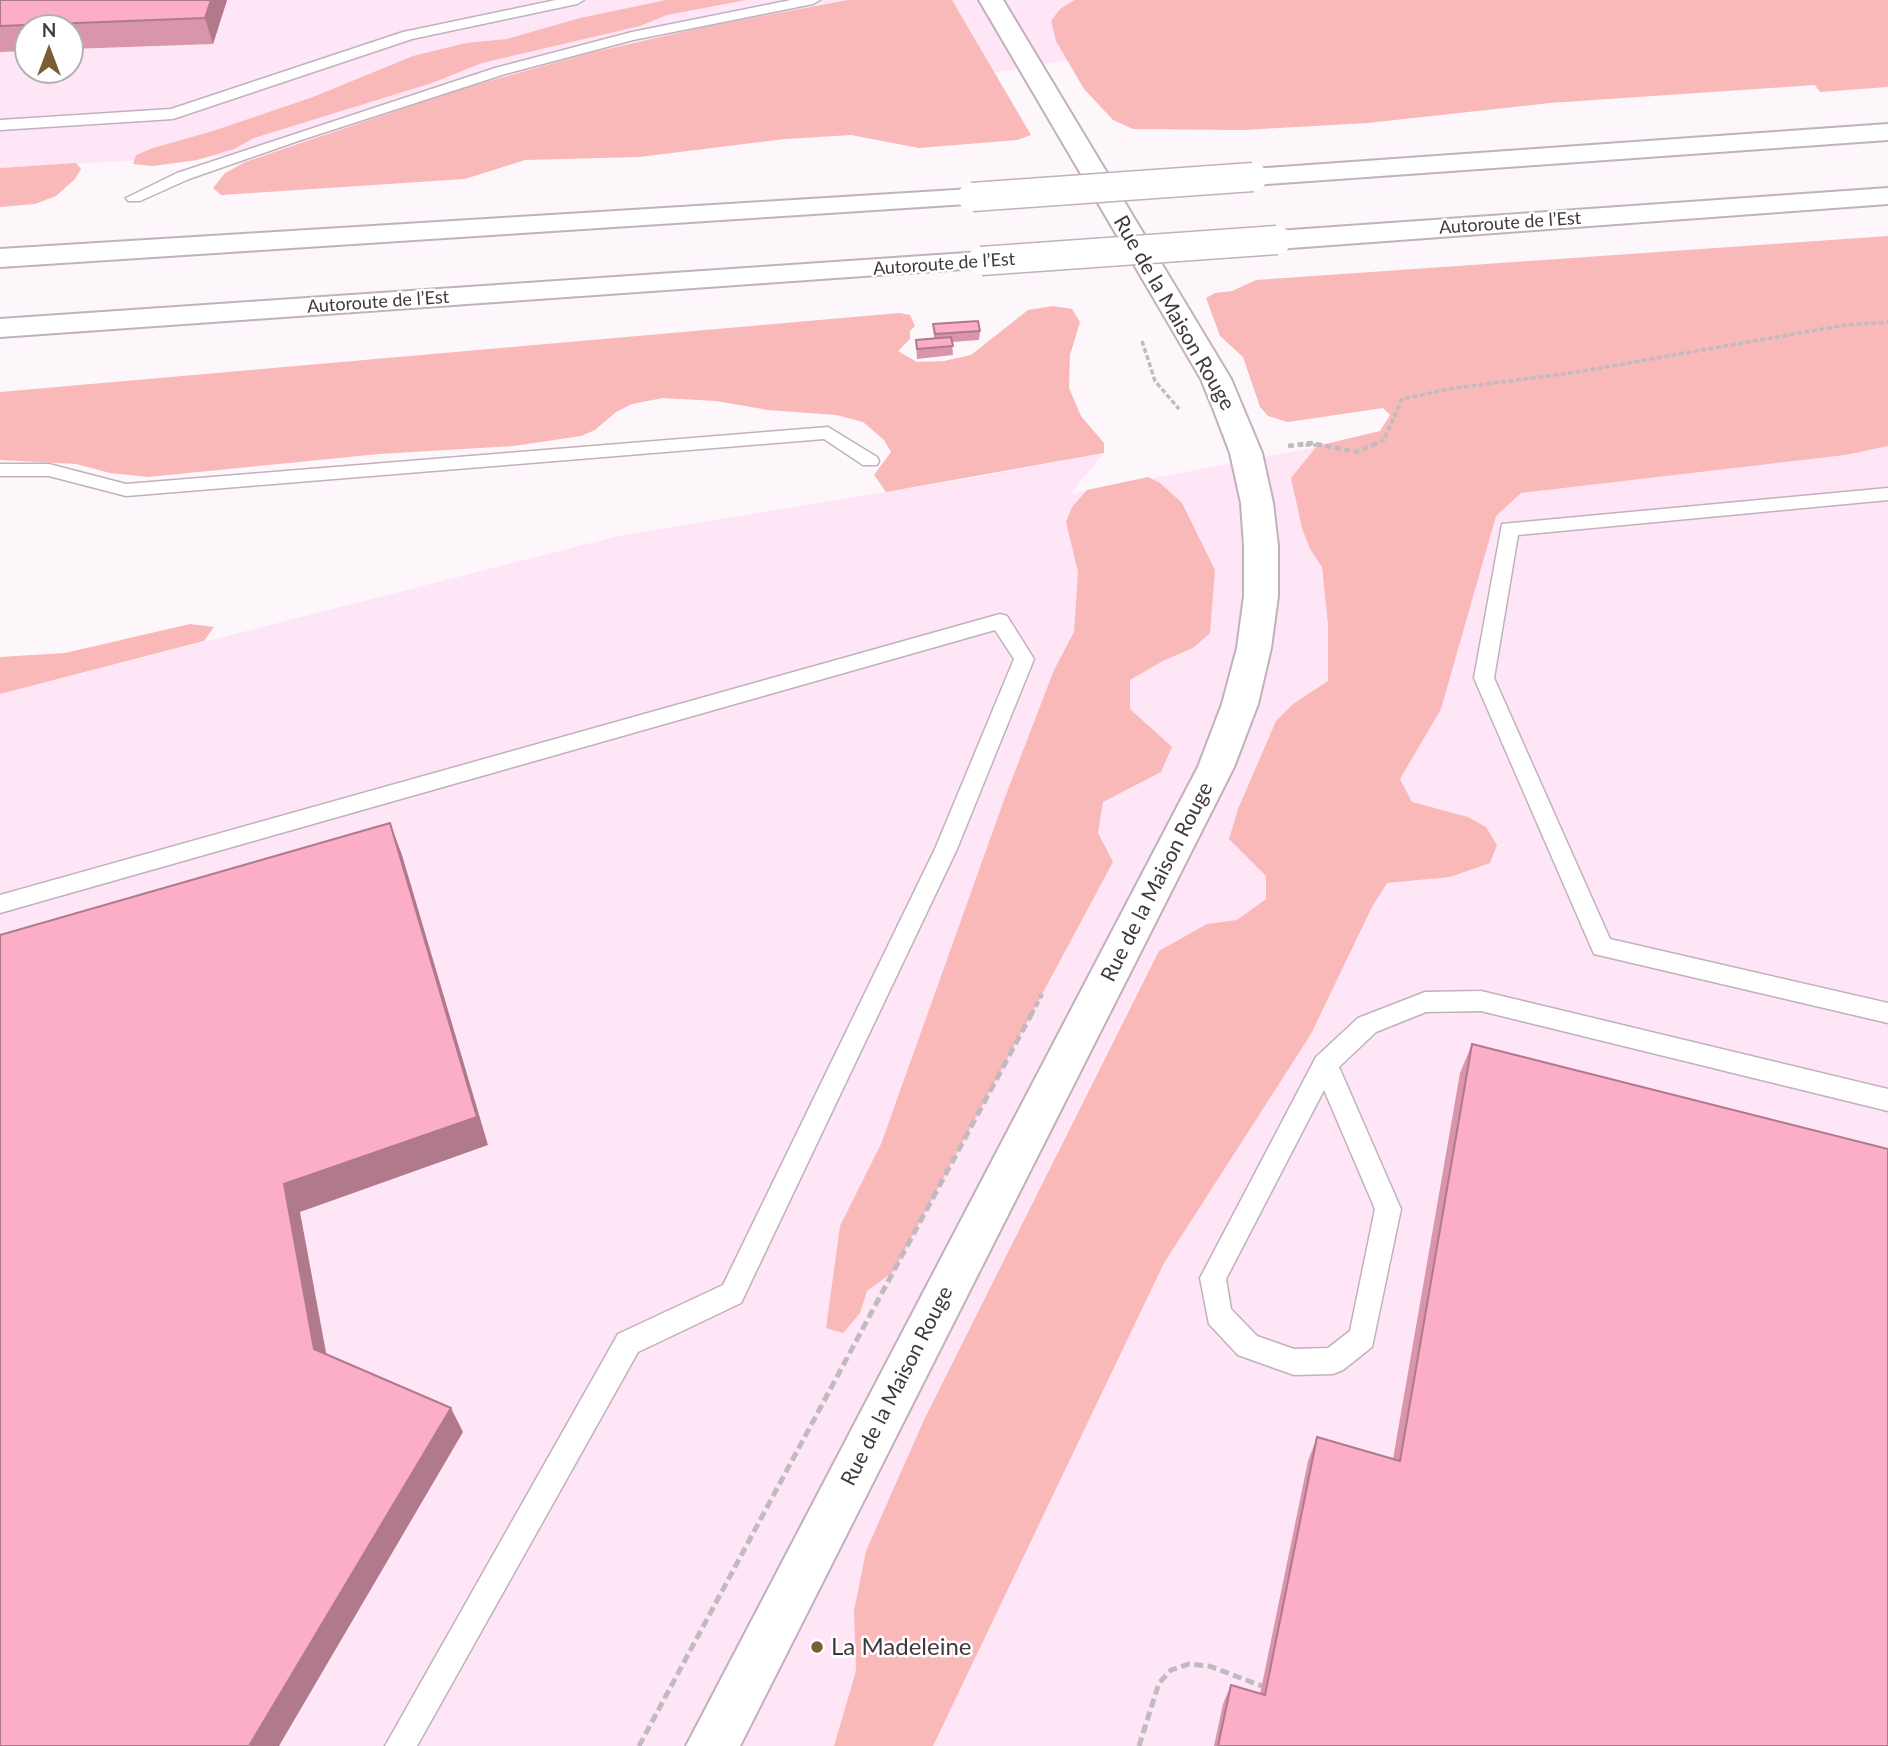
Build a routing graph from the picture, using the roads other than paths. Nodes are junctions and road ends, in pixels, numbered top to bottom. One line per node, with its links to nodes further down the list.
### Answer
1 (576, 0): 4 (lane)
2 (813, 0): 7 (lane)
3 (991, 0): 18 (main road, Rue de la Maison Rouge)
4 (0, 125)
5 (1888, 132): 8 (main road, bridge)
6 (1888, 196): 9 (main road, Autoroute de l’Est, bridge)
7 (134, 198)
8 (0, 258)
9 (0, 328)
10 (870, 461): 11 (lane)
11 (0, 470)
12 (1888, 494): 14 (lane)
13 (0, 904): 17 (lane)
14 (1888, 1013)
15 (1325, 1064): 15 (lane); 16 (lane)
16 (1888, 1100)
17 (400, 1746)
18 (712, 1746)

